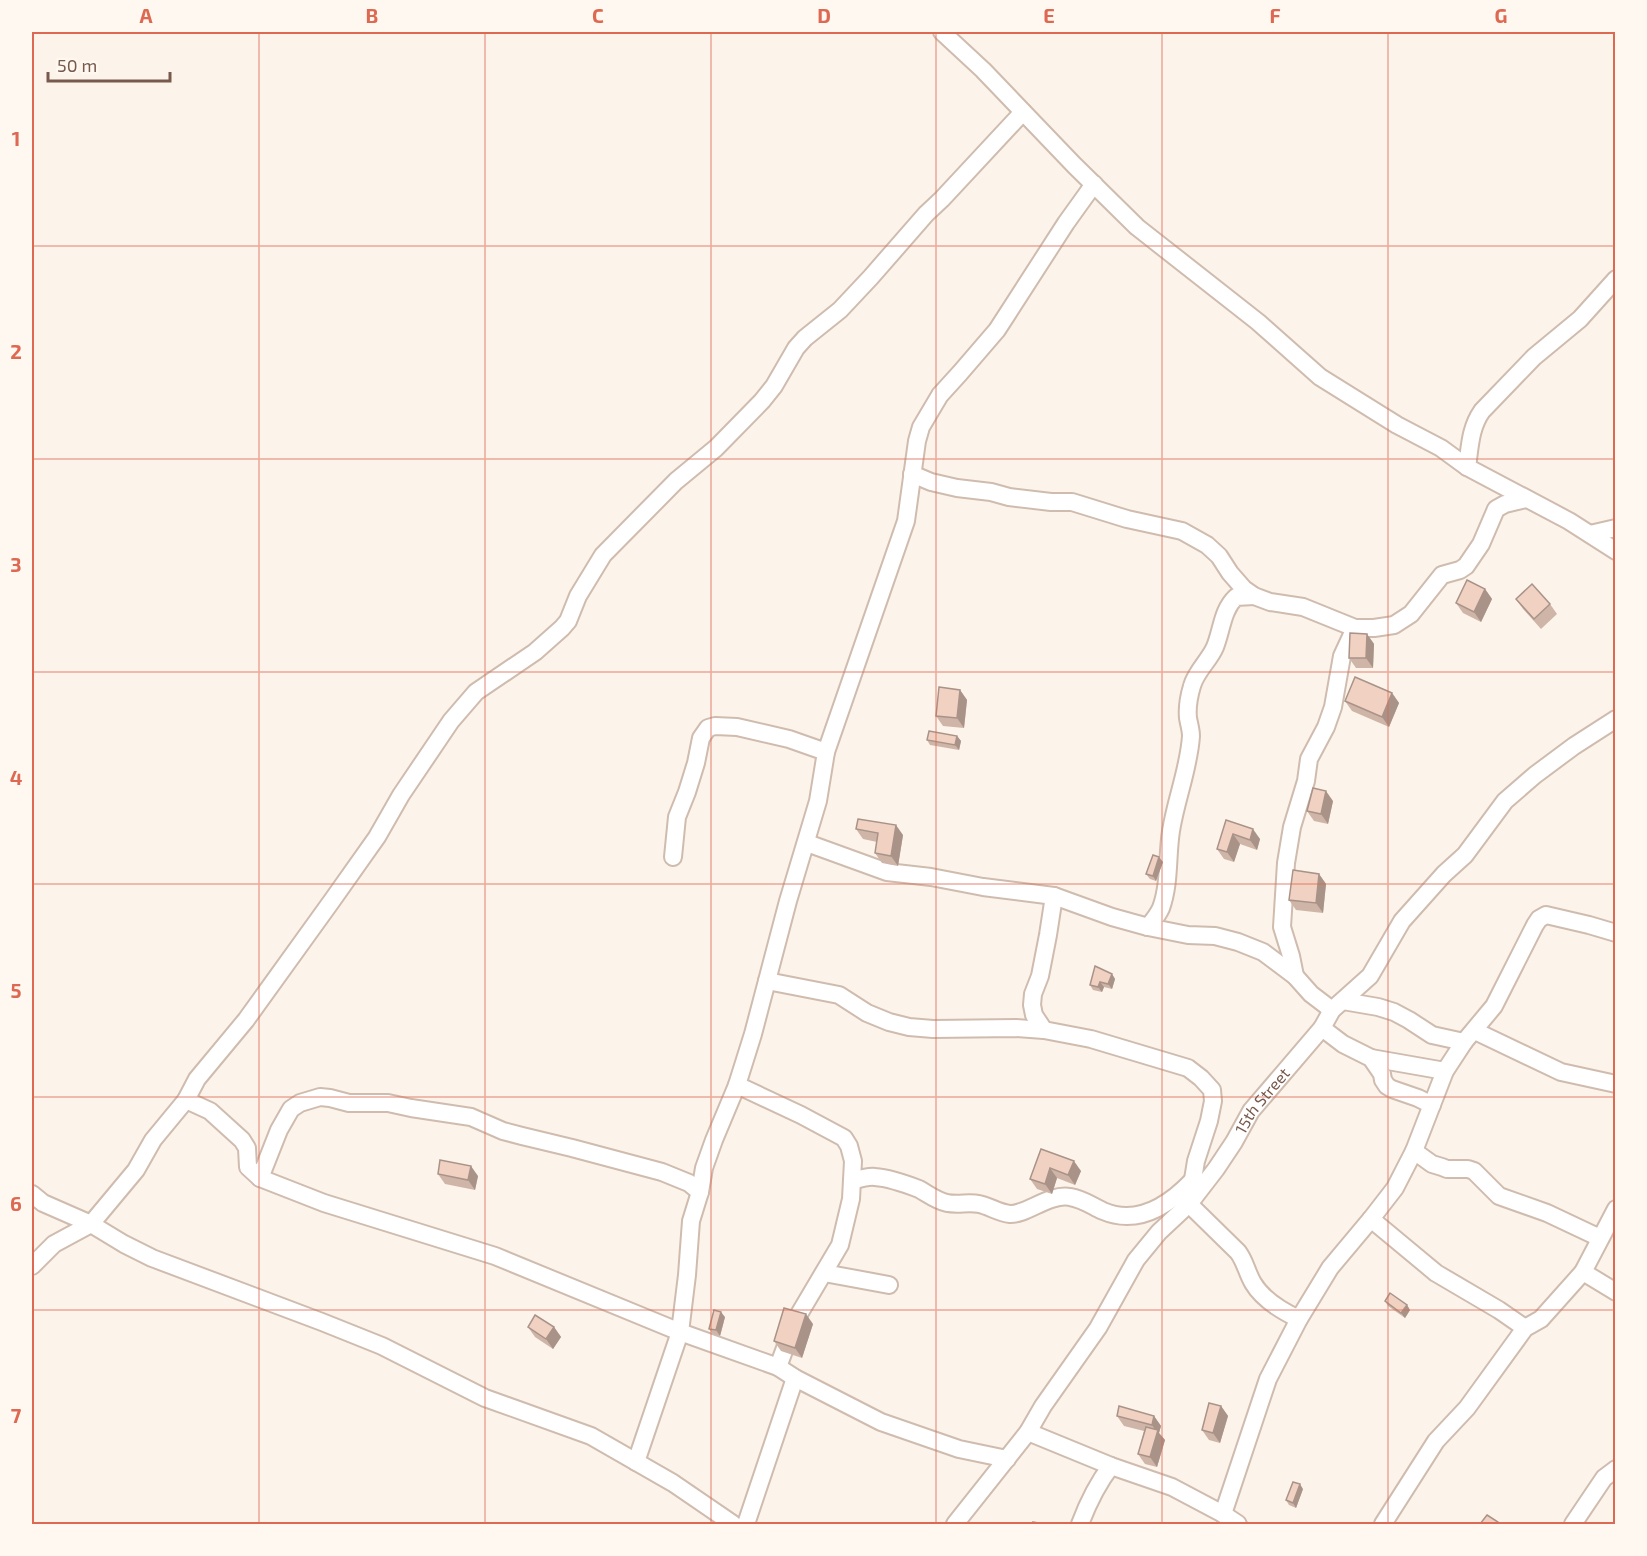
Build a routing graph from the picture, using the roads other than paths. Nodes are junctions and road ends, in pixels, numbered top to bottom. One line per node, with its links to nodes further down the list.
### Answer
1 (942, 32): 2 (street)
2 (1023, 112): 3 (street); 30 (street)
3 (1094, 184): 5 (street); 6 (street)
4 (1616, 279): 5 (street)
5 (1467, 467): 7 (street)
6 (912, 474): 11 (street); 14 (street)
7 (1526, 499): 9 (street); 12 (street)
8 (1616, 528): 9 (street)
9 (1590, 534): 10 (street)
10 (1616, 551)
11 (1254, 596): 12 (street); 18 (street)
12 (1355, 628): 20 (street)
13 (1616, 719): 22 (street, 15th Street)
14 (826, 752): 15 (street); 16 (street)
15 (807, 843): 17 (street); 21 (street)
16 (673, 857)
17 (1054, 896): 18 (street); 24 (street)
18 (1148, 927): 20 (street)
19 (1616, 933): 25 (street)
20 (1295, 976): 22 (street)
21 (767, 981): 24 (street); 29 (street)
22 (1338, 1005): 23 (street, 15th Street); 25 (street)
23 (1322, 1028): 26 (street); 38 (street, 15th Street)
24 (1044, 1030): 35 (street)
25 (1470, 1036): 27 (street); 28 (street)
26 (1371, 1058): 27 (street); 31 (street)
27 (1445, 1071): 31 (street)
28 (1616, 1084)
29 (737, 1085): 34 (street); 36 (street)
30 (186, 1100): 33 (street); 41 (street)
31 (1432, 1105): 32 (street)
32 (1414, 1151): 40 (street); 42 (street)
33 (260, 1178): 36 (street); 50 (street)
34 (852, 1180): 35 (street); 45 (street)
35 (1192, 1180): 38 (street)
36 (700, 1192): 50 (street)
37 (32, 1194): 41 (street)
38 (1189, 1204): 48 (street); 53 (street, 15th Street)
39 (1616, 1209): 42 (street)
40 (1371, 1219): 48 (street); 49 (street)
41 (91, 1224): 43 (street); 55 (street)
42 (1600, 1238): 44 (street)
43 (32, 1266)
44 (1583, 1272): 47 (street); 49 (street)
45 (824, 1273): 46 (street); 51 (street)
46 (890, 1285)
47 (1616, 1292)
48 (1299, 1319): 58 (street)
49 (1525, 1328): 64 (street)
50 (680, 1332): 51 (street); 55 (street)
51 (778, 1367): 52 (street)
52 (795, 1378): 54 (street); 60 (street)
53 (1028, 1432): 54 (street, 15th Street); 56 (street)
54 (1007, 1459): 61 (street, 15th Street)
55 (636, 1462): 59 (street)
56 (1111, 1466): 58 (street); 62 (street)
57 (1616, 1469): 65 (street)
58 (1222, 1514): 63 (street)
59 (733, 1524)
60 (746, 1524)
61 (955, 1524)
62 (1080, 1524)
63 (1238, 1524)
64 (1383, 1524)
65 (1573, 1524)

